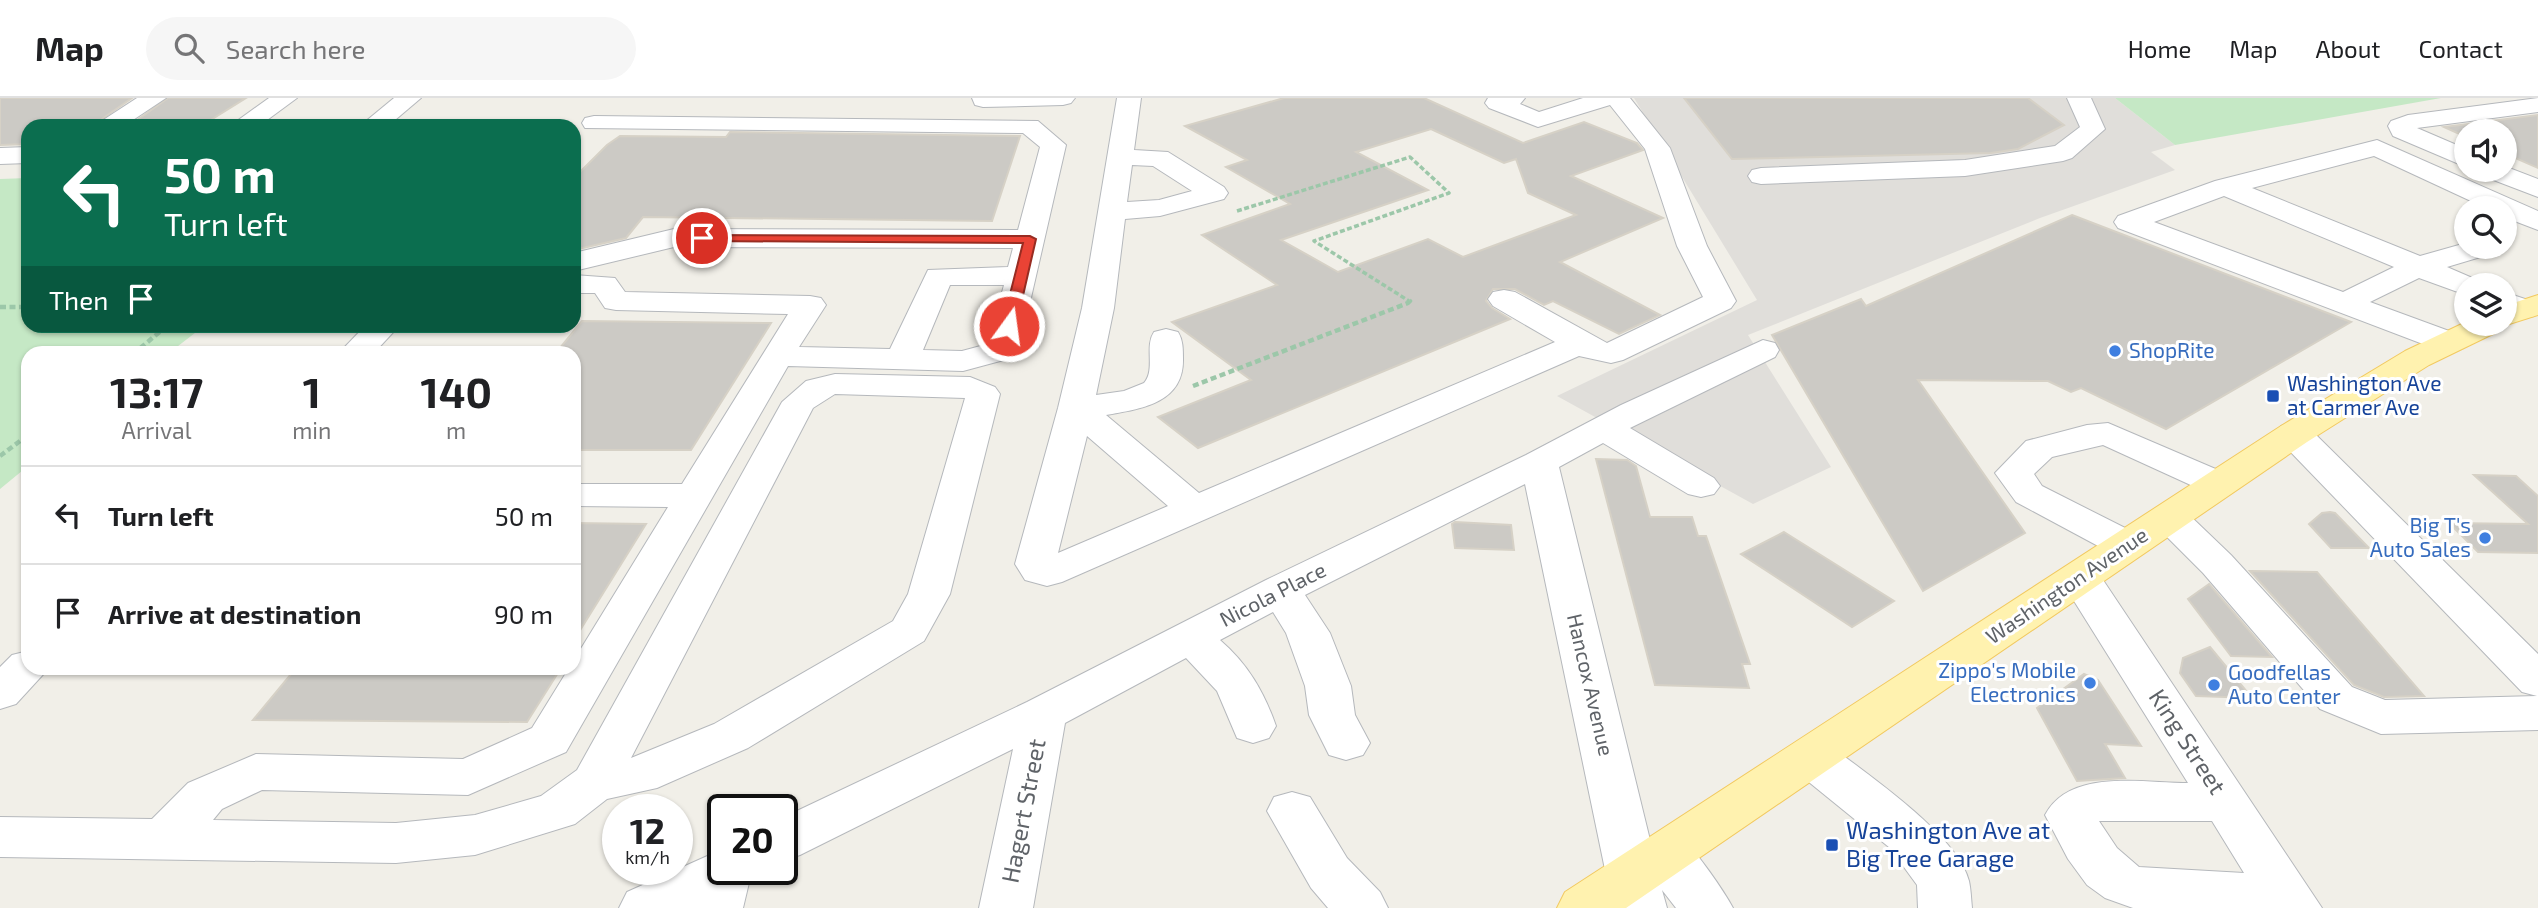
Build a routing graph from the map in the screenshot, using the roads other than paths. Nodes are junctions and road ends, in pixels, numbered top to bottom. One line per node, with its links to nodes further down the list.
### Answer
1 (154, 98): 14 (street)
2 (285, 98): 15 (street)
3 (409, 98): 16 (street)
4 (1063, 98): 9 (street)
5 (1129, 98): 21 (street)
6 (1608, 98): 10 (street)
7 (1617, 98): 41 (street)
8 (2079, 98): 22 (street)
9 (966, 100)
10 (1499, 100)
11 (774, 101): 12 (street)
12 (742, 102): 17 (street)
13 (2538, 105): 18 (street)
14 (118, 119)
15 (253, 119)
16 (381, 119)
17 (594, 122): 28 (street)
18 (2454, 154)
19 (21, 155): 20 (street)
20 (0, 156)
21 (1120, 157): 26 (street); 26 (street)
22 (1761, 176)
23 (2517, 180): 25 (street)
24 (2225, 187): 27 (street); 31 (street); 36 (street)
25 (2538, 189)
26 (1112, 211): 46 (street)
27 (2530, 233)
28 (1030, 239): 30 (street); 32 (street)
29 (2454, 256): 31 (street)
30 (581, 260)
31 (2419, 267): 33 (street); 36 (street)
32 (1021, 276): 45 (street); 45 (street)
33 (2454, 281)
34 (581, 284): 44 (street)
35 (1504, 299): 41 (street)
36 (2344, 303): 40 (street)
37 (376, 333): 42 (street)
38 (2460, 336): 40 (main road, Washington Avenue)
39 (1166, 339): 46 (street)
40 (2448, 342): 50 (main road, Washington Avenue)
41 (1580, 344): 56 (street)
42 (362, 346)
43 (1763, 349): 49 (street, Nicola Place)
44 (777, 356): 45 (street); 47 (street)
45 (902, 359)
46 (1076, 408): 56 (street); 56 (street)
47 (736, 424): 48 (street); 55 (street)
48 (786, 425): 70 (street); 70 (street)
49 (1604, 428): 51 (street, Nicola Place); 53 (street)
50 (2294, 434): 52 (main road, Washington Avenue); 63 (street)
51 (1539, 463): 60 (street, Nicola Place); 77 (street, Hancox Avenue)
52 (2218, 484): 57 (main road, Washington Avenue); 58 (street)
53 (1701, 486)
54 (581, 495): 55 (street)
55 (694, 496): 75 (street)
56 (1195, 509)
57 (2169, 519): 58 (main road, Washington Avenue); 66 (street)
58 (2127, 545): 59 (main road, Washington Avenue)
59 (2080, 577): 69 (main road, Washington Avenue); 71 (street, King Street)
60 (1280, 590): 61 (street, Nicola Place); 68 (street)
61 (1190, 637): 65 (street, Nicola Place); 67 (street)
62 (21, 672): 64 (street)
63 (2538, 681)
64 (0, 692)
65 (1043, 713): 73 (street, Nicola Place); 82 (street, Hagert Street)
66 (2538, 713)
67 (1253, 726)
68 (1346, 743)
69 (1811, 757): 77 (main road, Washington Avenue); 86 (street)
70 (594, 783): 75 (street)
71 (2225, 802): 79 (street, King Street); 79 (street)
72 (1292, 811): 83 (street)
73 (798, 833)
74 (0, 837): 75 (street)
75 (164, 839)
76 (707, 879): 80 (street)
77 (1646, 880): 84 (main road, Washington Avenue); 85 (street)
78 (721, 885): 81 (street)
79 (2290, 901)
80 (646, 908)
81 (716, 908)
82 (1006, 908)
83 (1361, 908)
84 (1584, 908)
85 (1706, 908)
86 (1945, 908)

